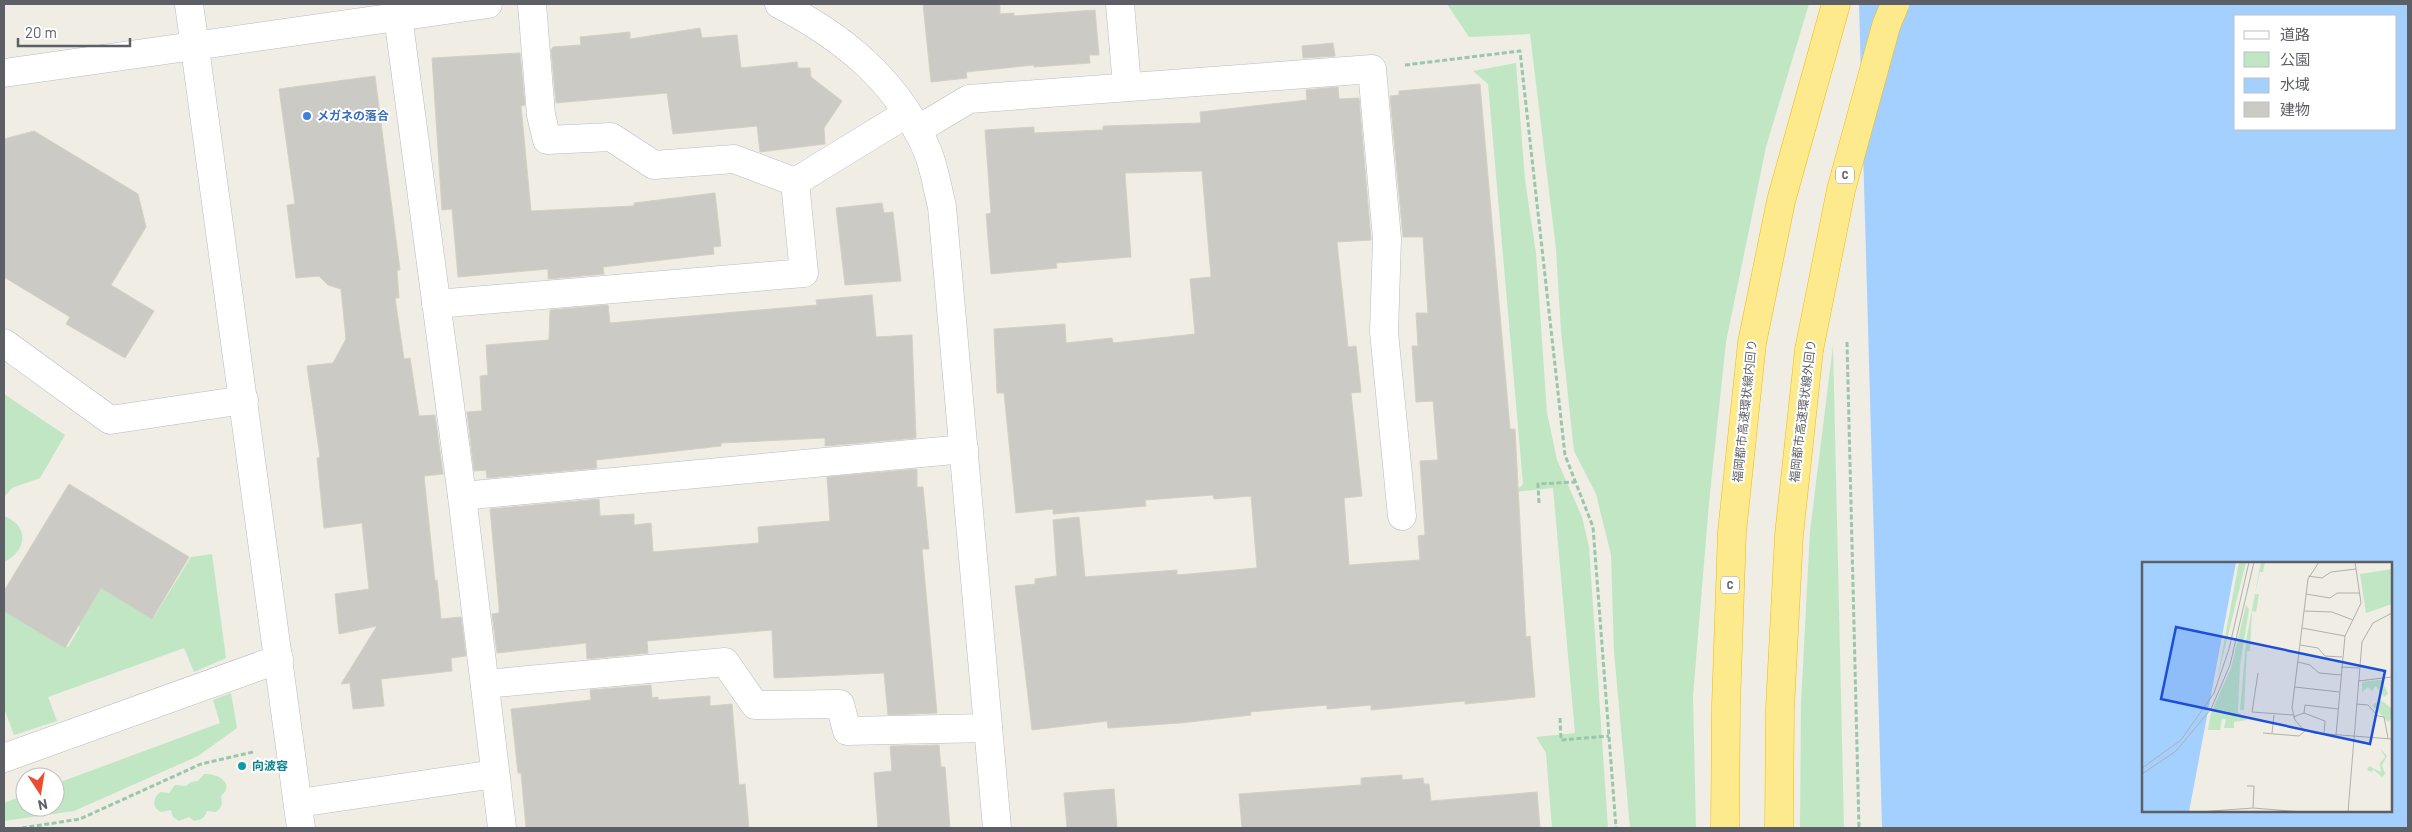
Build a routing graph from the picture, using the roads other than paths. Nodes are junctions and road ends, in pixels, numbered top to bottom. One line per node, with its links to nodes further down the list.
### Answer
1 (189, 4): 9 (street)
2 (488, 4): 8 (street)
3 (532, 4): 13 (street)
4 (779, 4): 12 (street)
5 (1120, 4): 11 (street)
6 (1836, 4): 28 (highway, 福岡都市高速環状線内回り / C)
7 (1895, 4): 29 (highway, 福岡都市高速環状線外回り / C, bridge)
8 (398, 16): 9 (street); 14 (street)
9 (195, 46): 10 (street); 16 (street)
10 (4, 73)
11 (1127, 86): 12 (street); 19 (street)
12 (912, 122): 13 (street); 17 (street)
13 (795, 182): 14 (street)
14 (436, 304): 18 (street)
15 (4, 343): 16 (street)
16 (244, 400): 20 (street)
17 (964, 449): 18 (street); 22 (street)
18 (462, 496): 21 (street)
19 (1402, 516)
20 (279, 659): 23 (street); 25 (street)
21 (485, 684): 22 (street); 24 (street)
22 (988, 728): 27 (street)
23 (4, 758)
24 (495, 774): 25 (street); 26 (street)
25 (300, 816)
26 (502, 828)
27 (997, 828)
28 (1725, 828)
29 (1779, 828)

